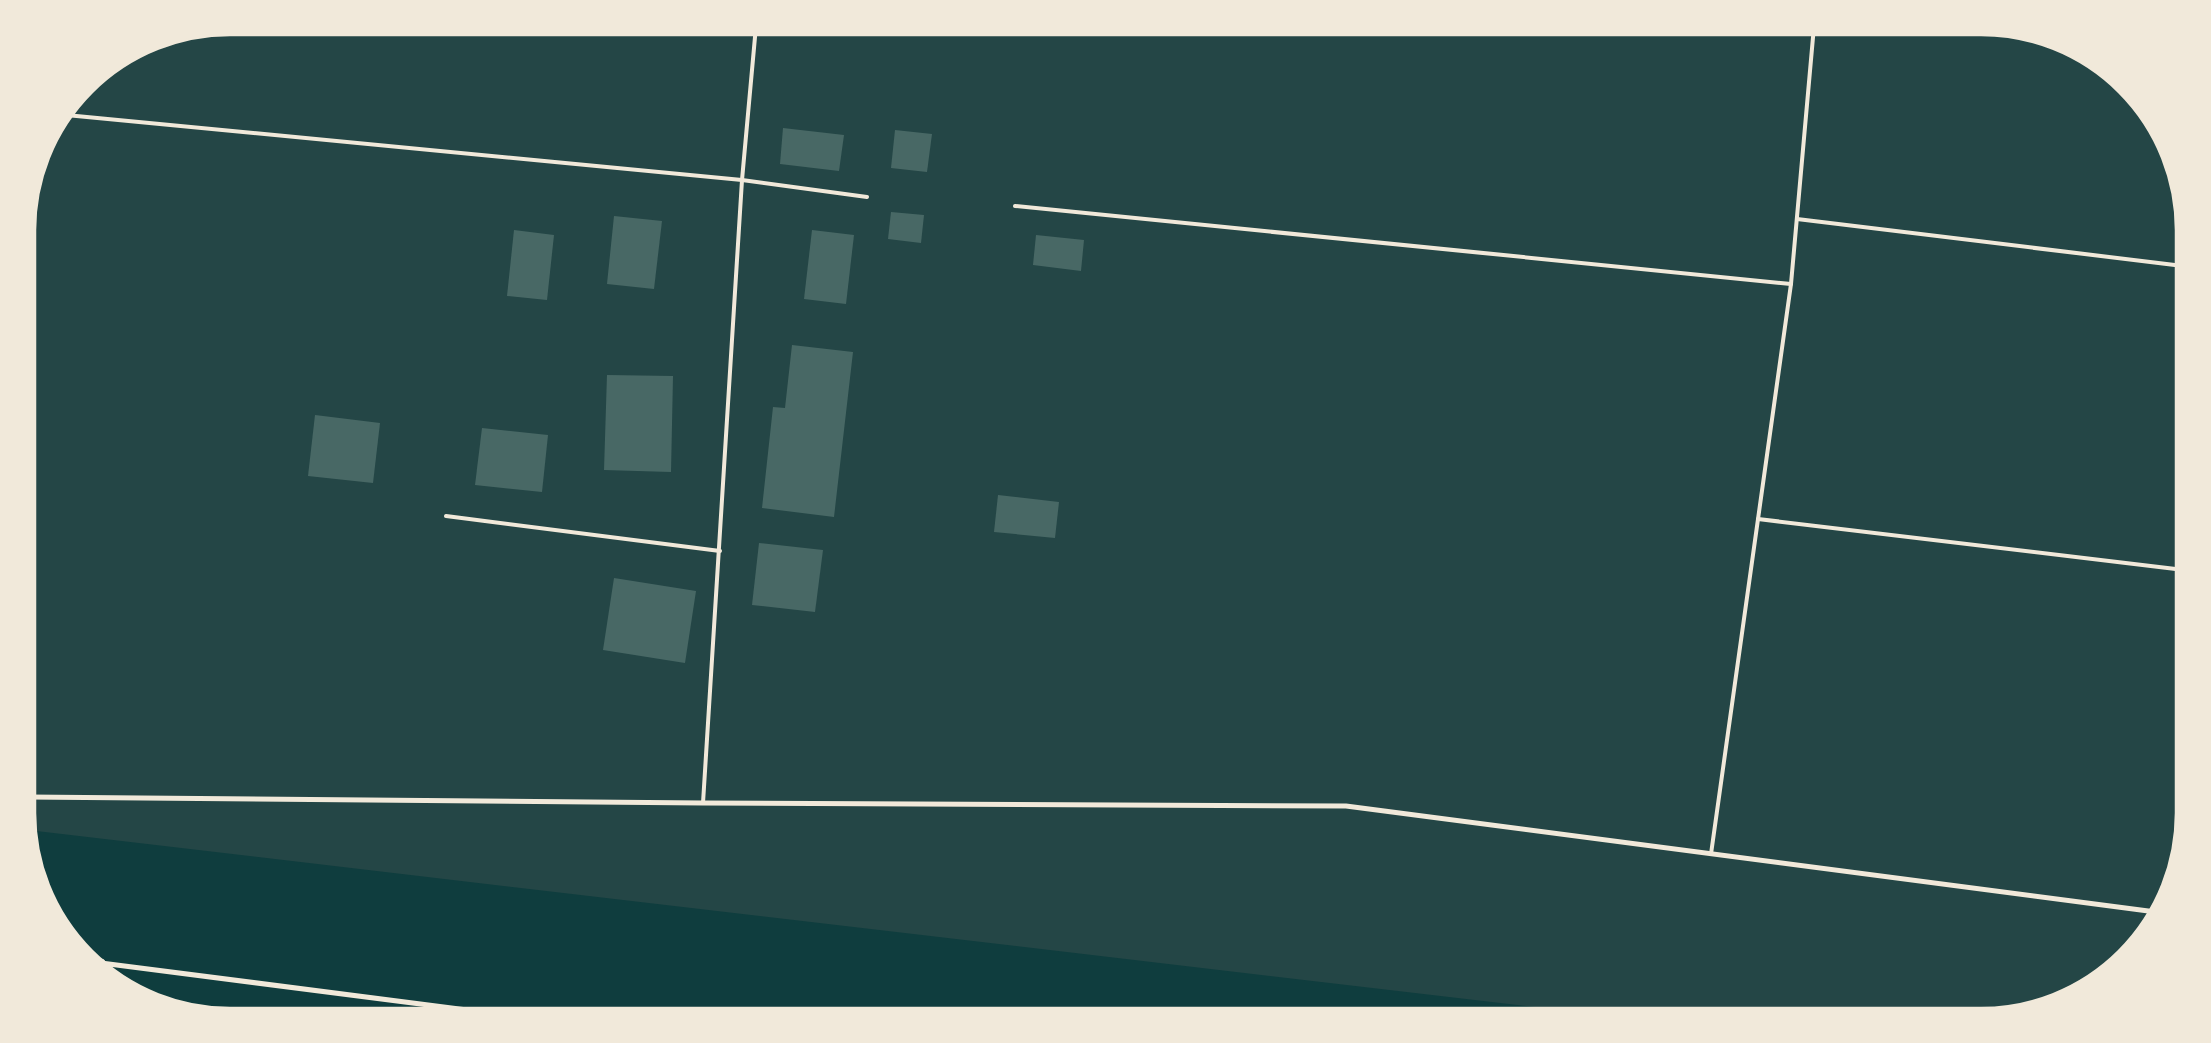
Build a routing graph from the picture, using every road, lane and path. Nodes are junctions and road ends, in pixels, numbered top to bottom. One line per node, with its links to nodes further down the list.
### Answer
1 (755, 35): 4 (lane)
2 (1813, 35): 7 (lane)
3 (72, 115): 4 (lane)
4 (742, 180): 5 (lane); 12 (lane)
5 (868, 197)
6 (1015, 206): 9 (lane)
7 (1797, 219): 8 (lane); 9 (lane)
8 (2176, 265)
9 (1791, 284): 11 (lane)
10 (446, 516): 12 (lane)
11 (1758, 519): 13 (lane); 16 (lane)
12 (720, 551): 15 (lane)
13 (2176, 569)
14 (35, 797): 15 (street)
15 (703, 803): 16 (street)
16 (1711, 854): 17 (street)
17 (2150, 911)
18 (109, 966): 19 (street)
19 (449, 1008)

